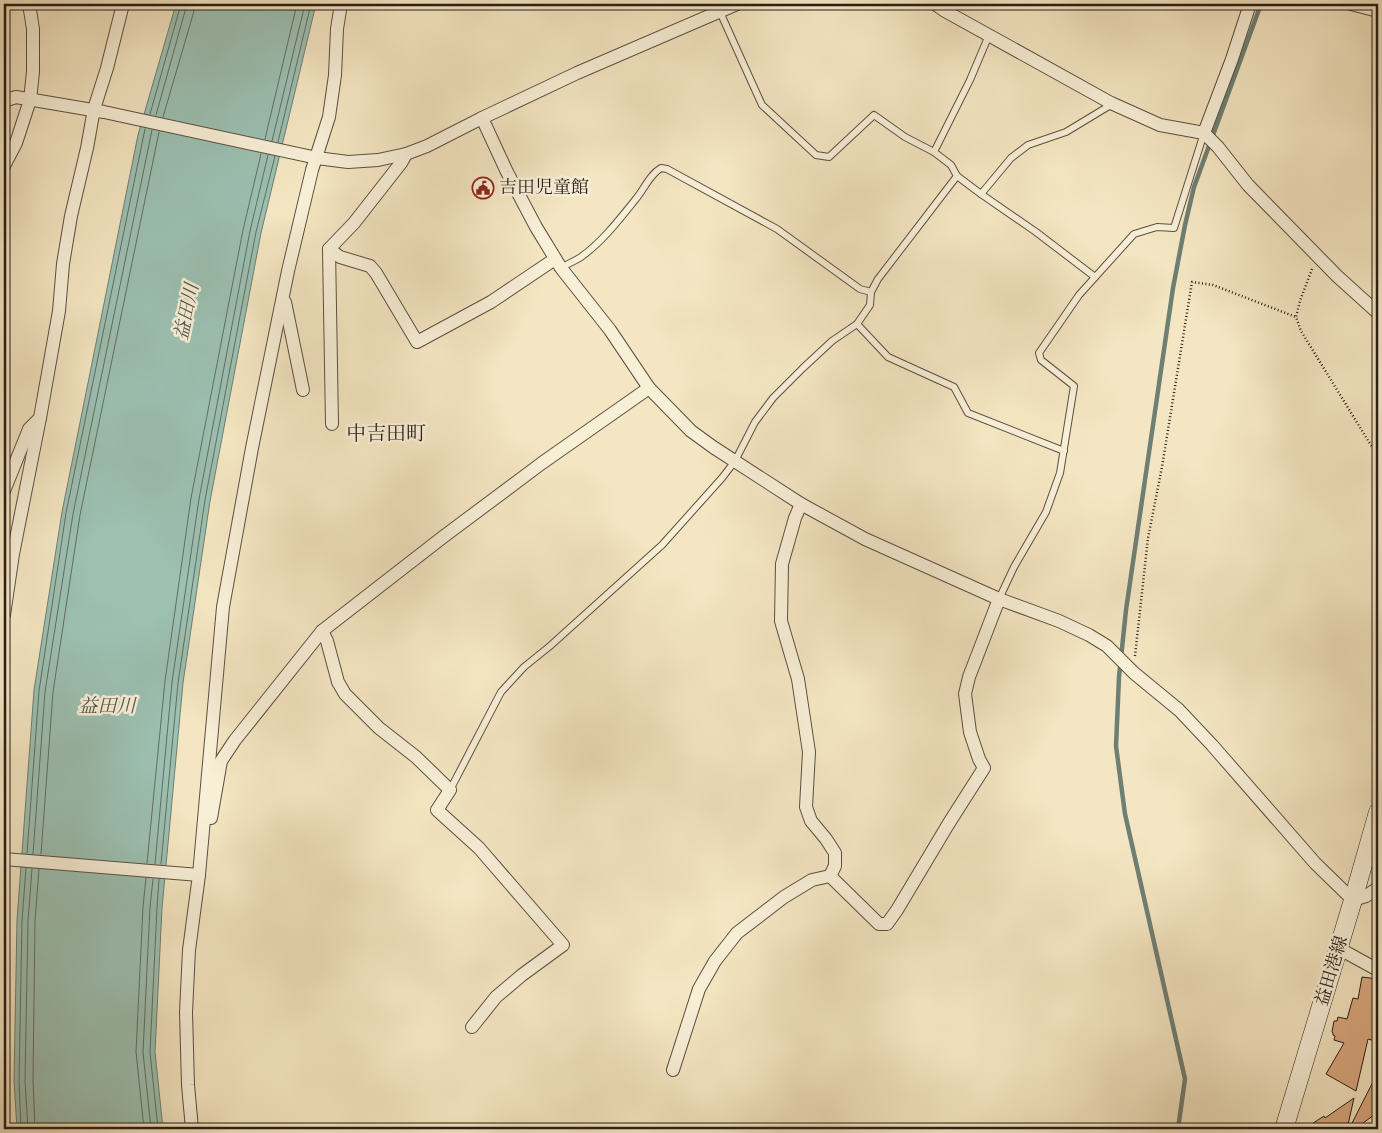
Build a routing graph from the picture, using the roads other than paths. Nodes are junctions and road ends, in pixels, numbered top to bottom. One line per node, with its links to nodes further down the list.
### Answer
1 (29, 4): 11 (street)
2 (123, 4): 14 (street)
3 (341, 4): 19 (street)
4 (737, 4): 8 (street)
5 (935, 4): 10 (street)
6 (1250, 4): 16 (street)
7 (1351, 4): 9 (street)
8 (718, 8): 15 (street); 17 (lane)
9 (1378, 11)
10 (989, 35): 13 (street); 17 (lane)
11 (30, 100): 12 (street); 14 (street); 20 (street)
12 (4, 101)
13 (1111, 103): 16 (street); 22 (lane)
14 (99, 110): 19 (street); 32 (street)
15 (482, 118): 18 (street); 24 (street)
16 (1204, 133): 25 (lane); 28 (street)
17 (934, 152): 21 (lane)
18 (406, 154): 19 (street); 23 (street)
19 (311, 156): 27 (street)
20 (4, 166)
21 (957, 176): 22 (lane); 26 (lane)
22 (981, 194): 25 (lane)
23 (329, 249): 24 (street); 33 (street)
24 (558, 264): 26 (lane); 30 (street)
25 (1095, 277): 34 (lane)
26 (871, 292): 29 (lane)
27 (284, 294): 31 (street); 43 (street)
28 (1378, 313)
29 (857, 324): 34 (lane); 35 (lane)
30 (649, 388): 35 (street); 40 (street)
31 (302, 390)
32 (40, 418): 36 (street); 39 (street)
33 (332, 424)
34 (1064, 451): 38 (lane)
35 (735, 461): 37 (street); 41 (lane)
36 (4, 491)
37 (802, 504): 38 (street); 46 (street)
38 (999, 599): 46 (street); 48 (street)
39 (4, 615)
40 (322, 631): 41 (street); 43 (street)
41 (450, 790): 51 (street)
42 (1378, 812): 48 (main road, 益田港線)
43 (201, 839): 45 (street)
44 (4, 859): 45 (street)
45 (193, 875): 53 (street)
46 (830, 876): 52 (street)
47 (1378, 888): 48 (street)
48 (1354, 900): 49 (main road, 益田港線)
49 (1338, 948): 50 (street); 54 (main road, 益田港線)
50 (1378, 970)
51 (472, 1027)
52 (673, 1070)
53 (192, 1129)
54 (1284, 1129)

